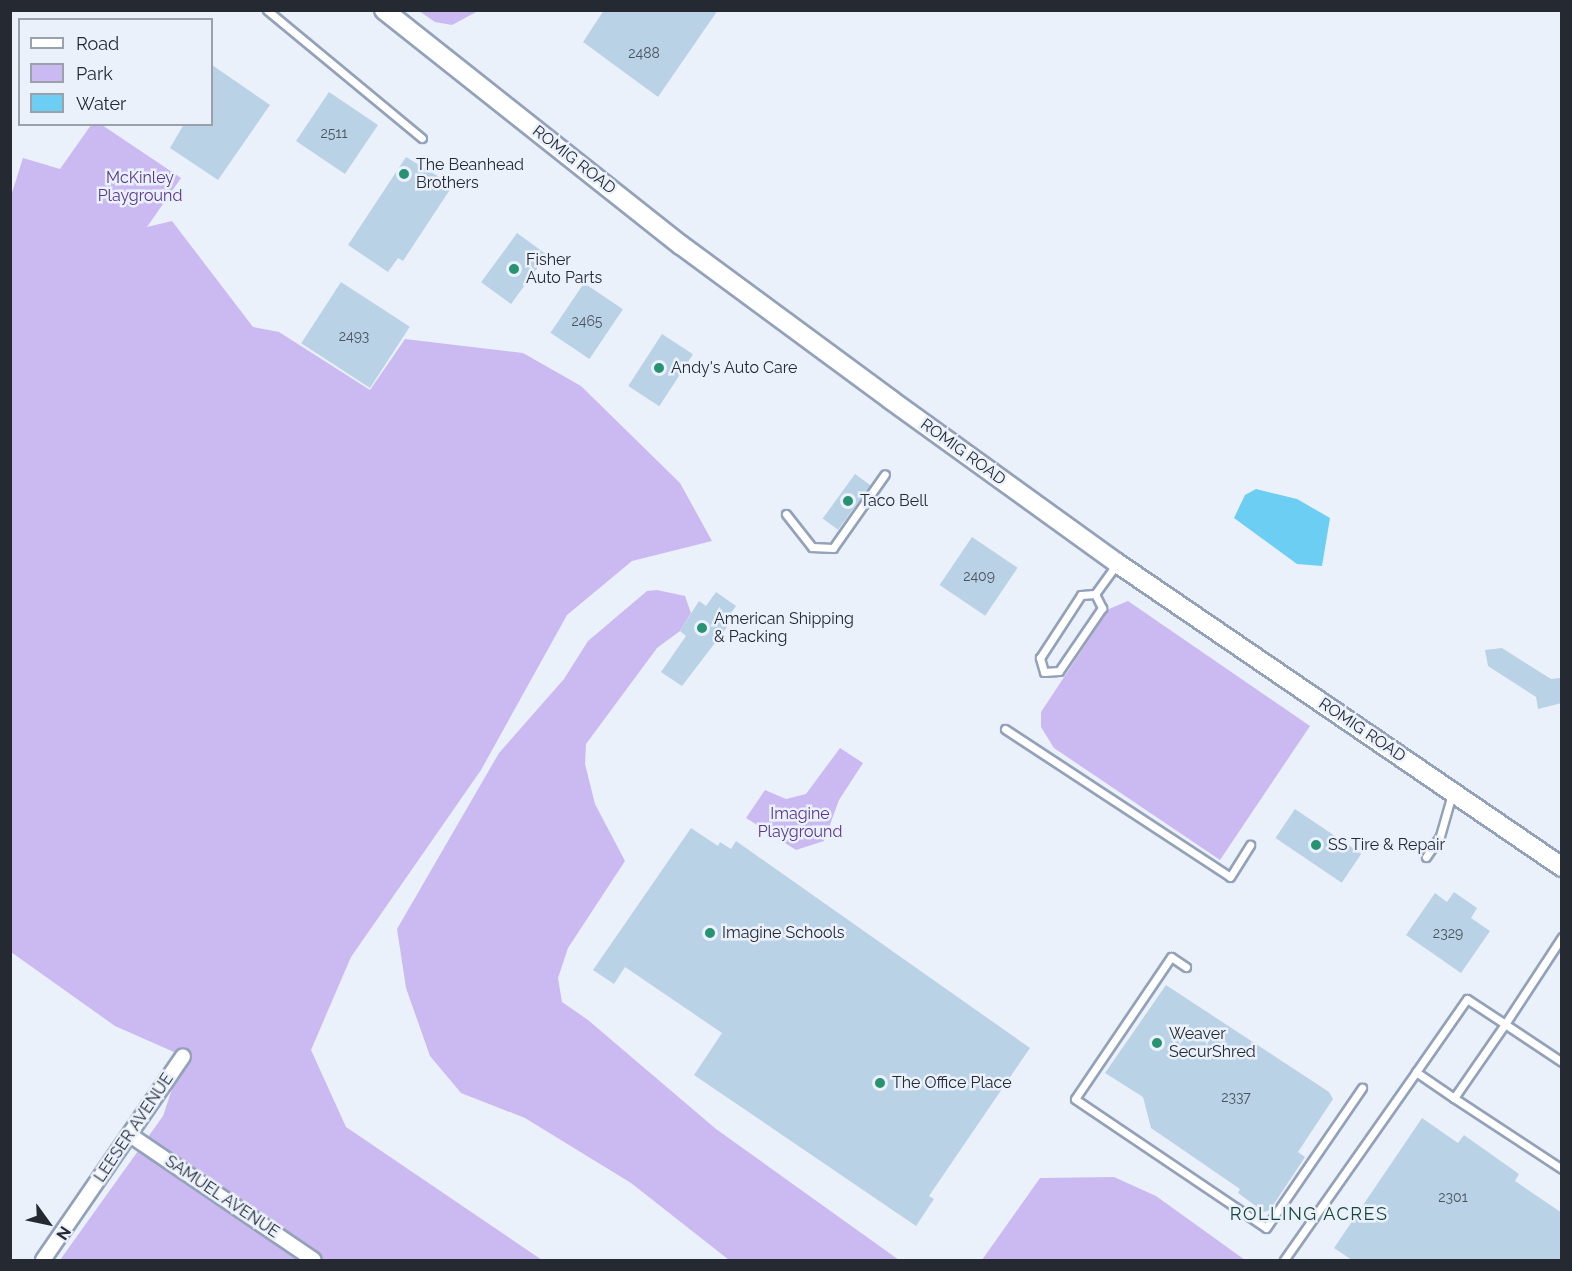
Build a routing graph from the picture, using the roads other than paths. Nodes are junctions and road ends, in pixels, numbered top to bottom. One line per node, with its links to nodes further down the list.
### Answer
1 (267, 10): 3 (lane)
2 (384, 10): 6 (street, ROMIG ROAD)
3 (422, 138)
4 (885, 474): 5 (lane)
5 (786, 514)
6 (1117, 563): 7 (lane); 9 (street, ROMIG ROAD)
7 (1095, 594): 7 (lane)
8 (1005, 729): 10 (lane)
9 (1452, 791): 11 (lane); 12 (street, ROMIG ROAD)
10 (1251, 846)
11 (1426, 857)
12 (1562, 867)
13 (1562, 937): 15 (lane)
14 (1186, 967): 19 (lane)
15 (1504, 1024): 17 (lane); 18 (lane); 20 (lane)
16 (183, 1056): 21 (street, LEESER AVENUE)
17 (1562, 1062)
18 (1416, 1072): 20 (lane); 25 (lane)
19 (1362, 1088)
20 (1454, 1098): 22 (lane)
21 (130, 1135): 23 (street, LEESER AVENUE); 24 (street, SAMUEL AVENUE)
22 (1562, 1169)
23 (43, 1260)
24 (314, 1260)
25 (1284, 1260)

